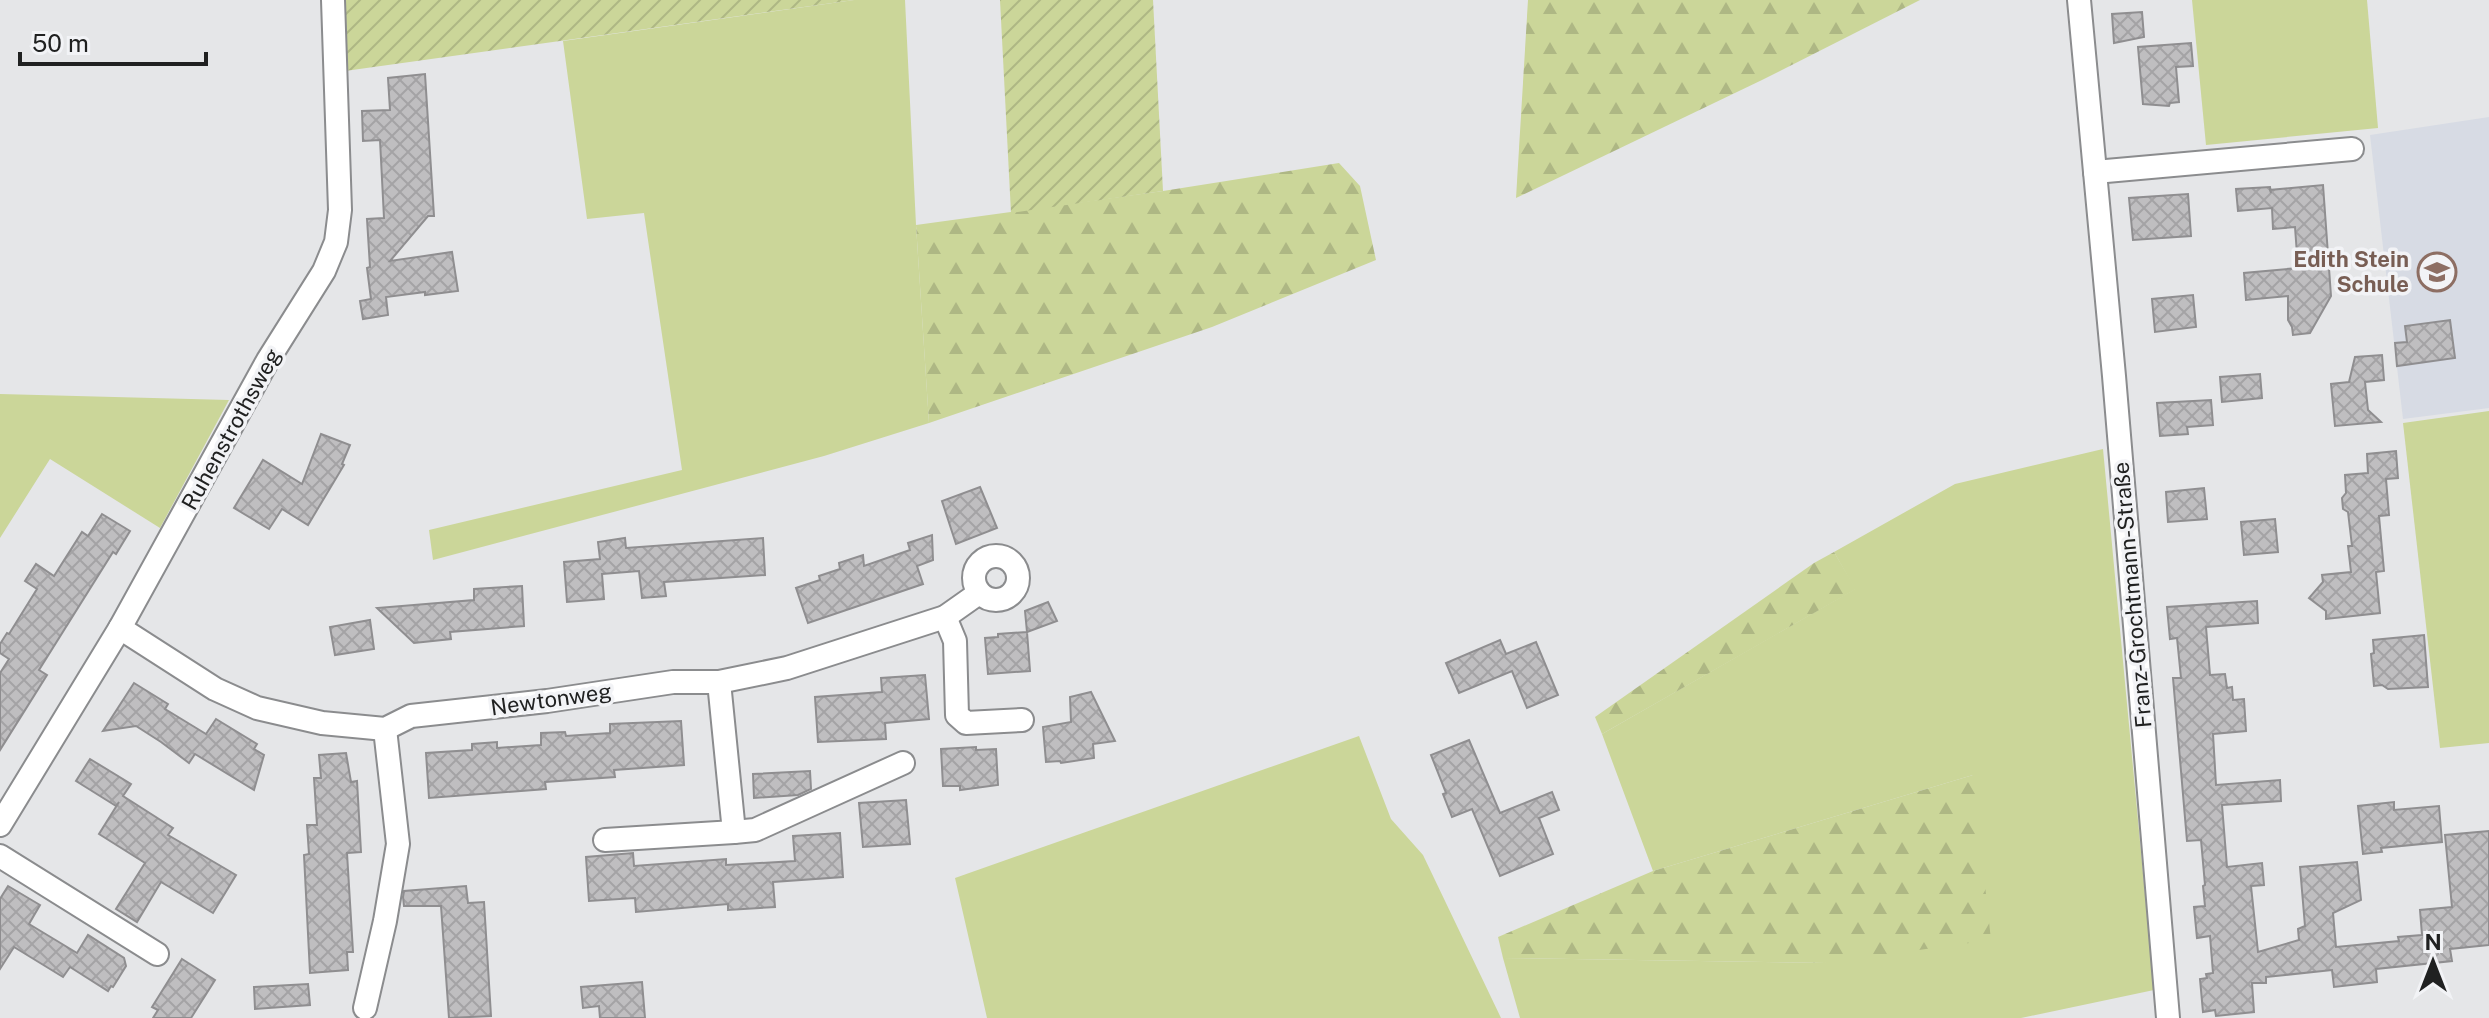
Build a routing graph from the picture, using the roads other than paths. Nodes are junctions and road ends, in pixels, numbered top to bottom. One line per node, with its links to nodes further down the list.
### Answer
1 (333, 0): 7 (street, Ruhenstrothsweg)
2 (2079, 0): 4 (street, Franz-Grochtmann-Straße)
3 (2352, 149): 4 (street)
4 (2095, 172): 18 (street, Franz-Grochtmann-Straße)
5 (979, 593): 6 (street, Newtonweg)
6 (945, 617): 8 (street, Newtonweg); 9 (street)
7 (120, 628): 10 (street, Newtonweg); 12 (street, Ruhenstrothsweg)
8 (719, 682): 10 (street, Newtonweg); 13 (street)
9 (1022, 720)
10 (385, 729): 17 (street)
11 (903, 763): 13 (street)
12 (0, 825)
13 (734, 832): 14 (street)
14 (605, 840)
15 (0, 856): 16 (street)
16 (157, 954)
17 (365, 1008)
18 (2168, 1018)

